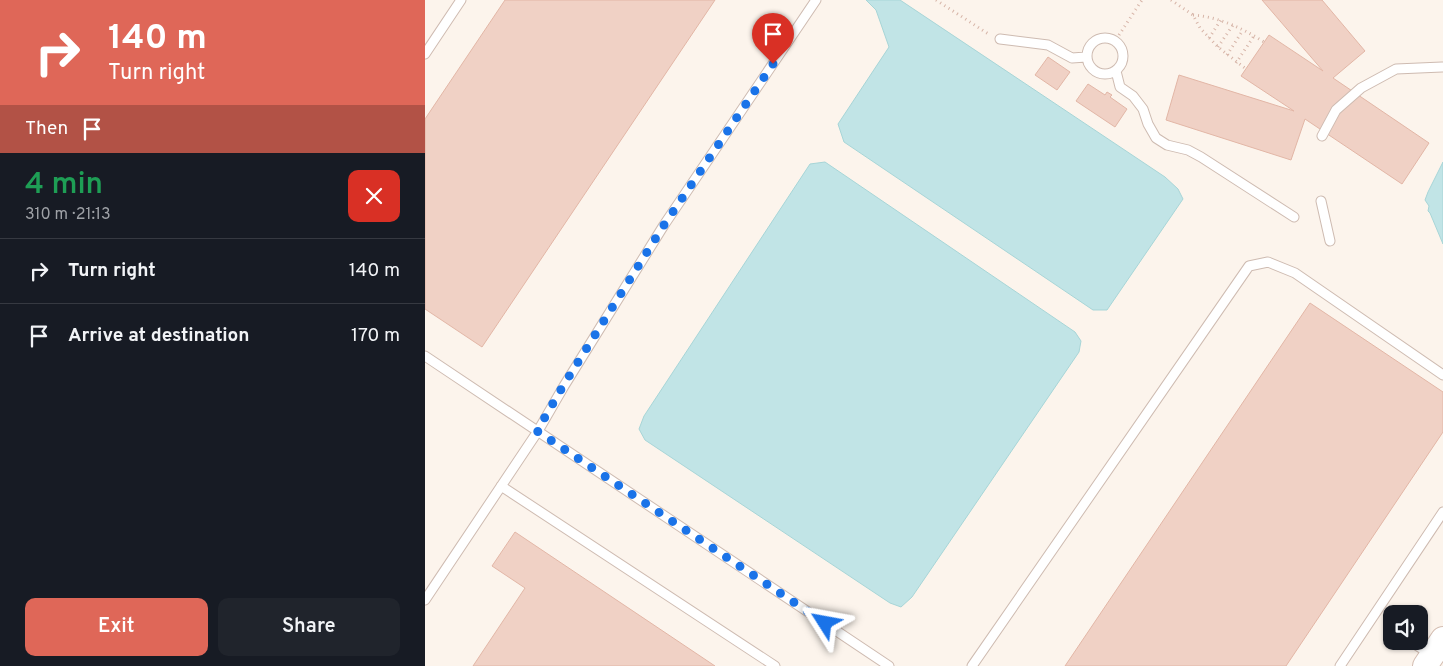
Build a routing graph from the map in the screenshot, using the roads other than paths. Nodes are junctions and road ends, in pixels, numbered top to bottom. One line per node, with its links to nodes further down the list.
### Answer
1 (461, 0): 4 (lane)
2 (816, 0): 14 (lane)
3 (1000, 39): 5 (lane)
4 (425, 54)
5 (1086, 57): 7 (lane); 7 (lane)
6 (1442, 66): 8 (lane)
7 (1116, 71): 10 (lane)
8 (1322, 136)
9 (1321, 201): 11 (lane)
10 (1294, 217)
11 (1330, 241)
12 (425, 356): 14 (lane)
13 (1443, 375): 20 (lane)
14 (537, 431): 15 (lane); 19 (lane)
15 (501, 486): 17 (lane); 18 (lane)
16 (1443, 512): 21 (lane)
17 (425, 600)
18 (775, 666)
19 (889, 666)
20 (971, 666)
21 (1340, 666)

